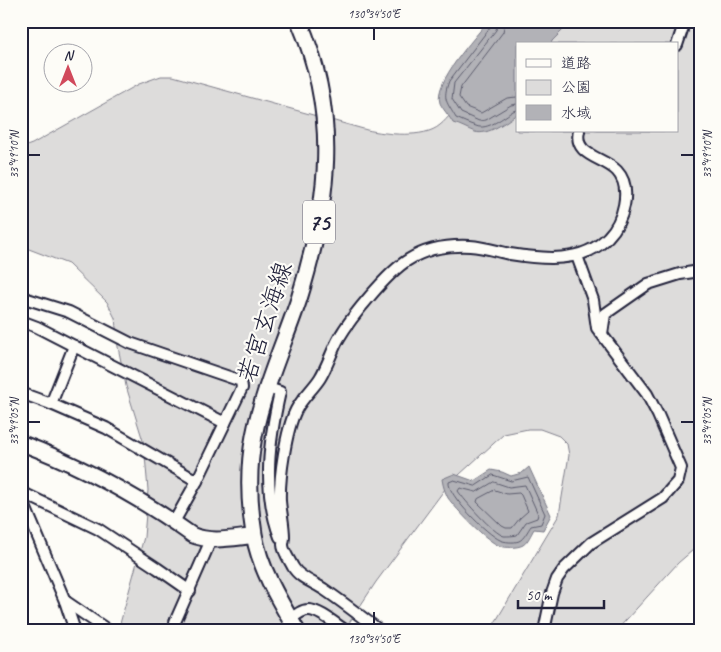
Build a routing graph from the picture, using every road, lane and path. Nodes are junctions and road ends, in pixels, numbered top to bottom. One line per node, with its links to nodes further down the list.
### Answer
1 (299, 21): 11 (main road, 若宮玄海線 / 75)
2 (681, 21): 3 (street)
3 (678, 42)
4 (579, 132): 5 (street)
5 (577, 256): 9 (street); 22 (street)
6 (700, 271): 9 (street)
7 (21, 296): 14 (street)
8 (21, 322): 10 (street)
9 (602, 334): 31 (street)
10 (74, 346): 13 (street); 14 (street)
11 (268, 388): 20 (main road, 若宮玄海線 / 75); 22 (street)
12 (21, 394): 13 (street)
13 (51, 404): 16 (street)
14 (225, 423): 16 (street)
15 (21, 443): 19 (street)
16 (197, 481): 19 (street)
17 (21, 492): 23 (street)
18 (21, 497): 24 (street)
19 (174, 522): 21 (street)
20 (254, 536): 21 (street); 25 (main road, 若宮玄海線 / 75)
21 (211, 540): 23 (street)
22 (283, 545): 30 (street)
23 (190, 591): 28 (street)
24 (65, 601): 26 (street); 27 (street)
25 (294, 625): 29 (street)
26 (75, 631)
27 (109, 631)
28 (177, 631)
29 (346, 631)
30 (380, 631)
31 (544, 631)

